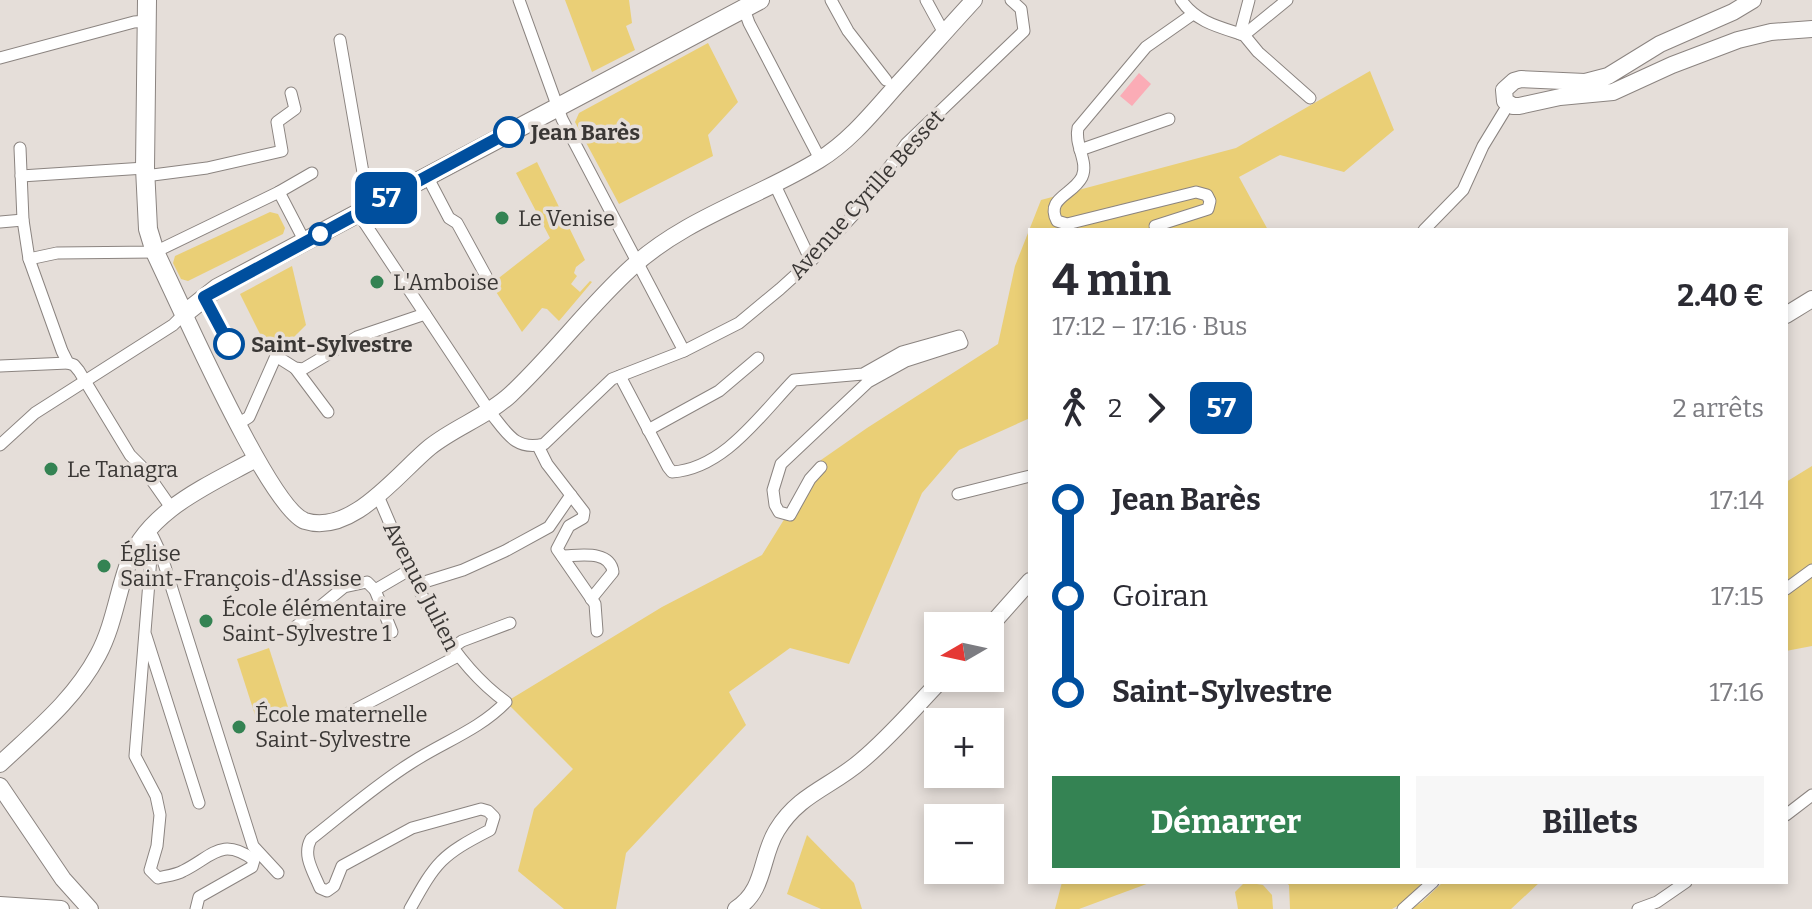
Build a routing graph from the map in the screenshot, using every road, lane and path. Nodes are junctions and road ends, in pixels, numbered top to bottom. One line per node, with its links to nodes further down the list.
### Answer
1 (147, 0): 13 (main road)
2 (519, 0): 23 (street)
3 (831, 0): 19 (street)
4 (926, 0): 15 (street)
5 (974, 0): 15 (street)
6 (1011, 0): 42 (street, Avenue Cyrille Besset)
7 (1181, 0): 12 (street)
8 (1249, 0): 16 (street)
9 (1287, 0): 16 (street)
10 (1753, 0): 22 (street)
11 (748, 3): 23 (main road); 27 (street)
12 (1193, 14): 16 (street); 26 (street)
13 (147, 21): 18 (street); 28 (main road)
14 (1812, 29): 22 (street)
15 (944, 33): 27 (street)
16 (1242, 34): 21 (street)
17 (340, 40): 34 (street)
18 (0, 58)
19 (886, 80)
20 (291, 93): 28 (street)
21 (1310, 98)
22 (1508, 105): 38 (street)
23 (557, 108): 31 (main road); 43 (street)
24 (1169, 119): 26 (street)
25 (20, 148): 30 (street)
26 (1080, 150): 37 (street)
27 (820, 159): 32 (street)
28 (145, 172): 30 (street); 40 (main road)
29 (312, 173): 33 (street)
30 (21, 176): 35 (street)
31 (427, 176): 34 (main road); 44 (street)
32 (774, 183): 42 (street); 43 (street)
33 (279, 192): 39 (street); 40 (street)
34 (364, 210): 39 (main road); 47 (street)
35 (23, 220): 36 (street); 41 (street)
36 (0, 222)
37 (1155, 226)
38 (1426, 228)
39 (305, 242): 46 (main road)
40 (155, 252): 41 (street); 46 (main road)
41 (29, 259): 51 (street)
42 (811, 261): 49 (street, Avenue Cyrille Besset)
43 (637, 262): 49 (street); 57 (street)
44 (486, 276)
45 (1812, 299): 48 (street)
46 (184, 314): 55 (street); 58 (street)
47 (425, 314): 53 (street); 57 (street)
48 (1788, 314)
49 (684, 351): 54 (street, Avenue Cyrille Besset)
50 (758, 358): 59 (street)
51 (68, 363): 52 (street); 55 (street)
52 (0, 366)
53 (295, 368): 56 (street); 58 (street)
54 (620, 376): 59 (street); 61 (street, Avenue Cyrille Besset)
55 (86, 381): 60 (street); 68 (street)
56 (328, 412)
57 (490, 412): 61 (street); 67 (street)
58 (238, 424): 62 (street)
59 (648, 430): 63 (street)
60 (0, 445)
61 (538, 446): 66 (street)
62 (256, 459): 67 (street); 68 (street)
63 (821, 467)
64 (1028, 476): 65 (street)
65 (958, 494)
66 (571, 495): 70 (street); 74 (street)
67 (378, 496): 71 (street, Avenue Julien)
68 (172, 509): 69 (street)
69 (150, 529): 81 (street); 87 (street); 92 (street)
70 (562, 556): 77 (street); 77 (street)
71 (411, 569): 74 (street, Avenue Julien); 76 (street)
72 (1812, 570): 75 (street)
73 (1028, 583): 78 (street)
74 (418, 584): 84 (street, Avenue Julien)
75 (1788, 588)
76 (375, 590): 80 (street); 83 (street)
77 (591, 599): 82 (street)
78 (1002, 612)
79 (510, 623): 84 (street)
80 (294, 628)
81 (145, 631): 90 (street); 98 (street)
82 (597, 631)
83 (392, 632)
84 (455, 652): 86 (street); 99 (street, Avenue Julien)
85 (930, 692): 100 (street)
86 (343, 716)
87 (0, 764)
88 (0, 786): 97 (street)
89 (1812, 795): 91 (street)
90 (199, 803)
91 (1788, 813)
92 (278, 873)
93 (1431, 884): 101 (street)
94 (1683, 884): 102 (street)
95 (0, 905): 96 (street)
96 (61, 909)
97 (90, 909)
98 (196, 909)
99 (410, 909)
100 (736, 909)
101 (1403, 909)
102 (1638, 909)

